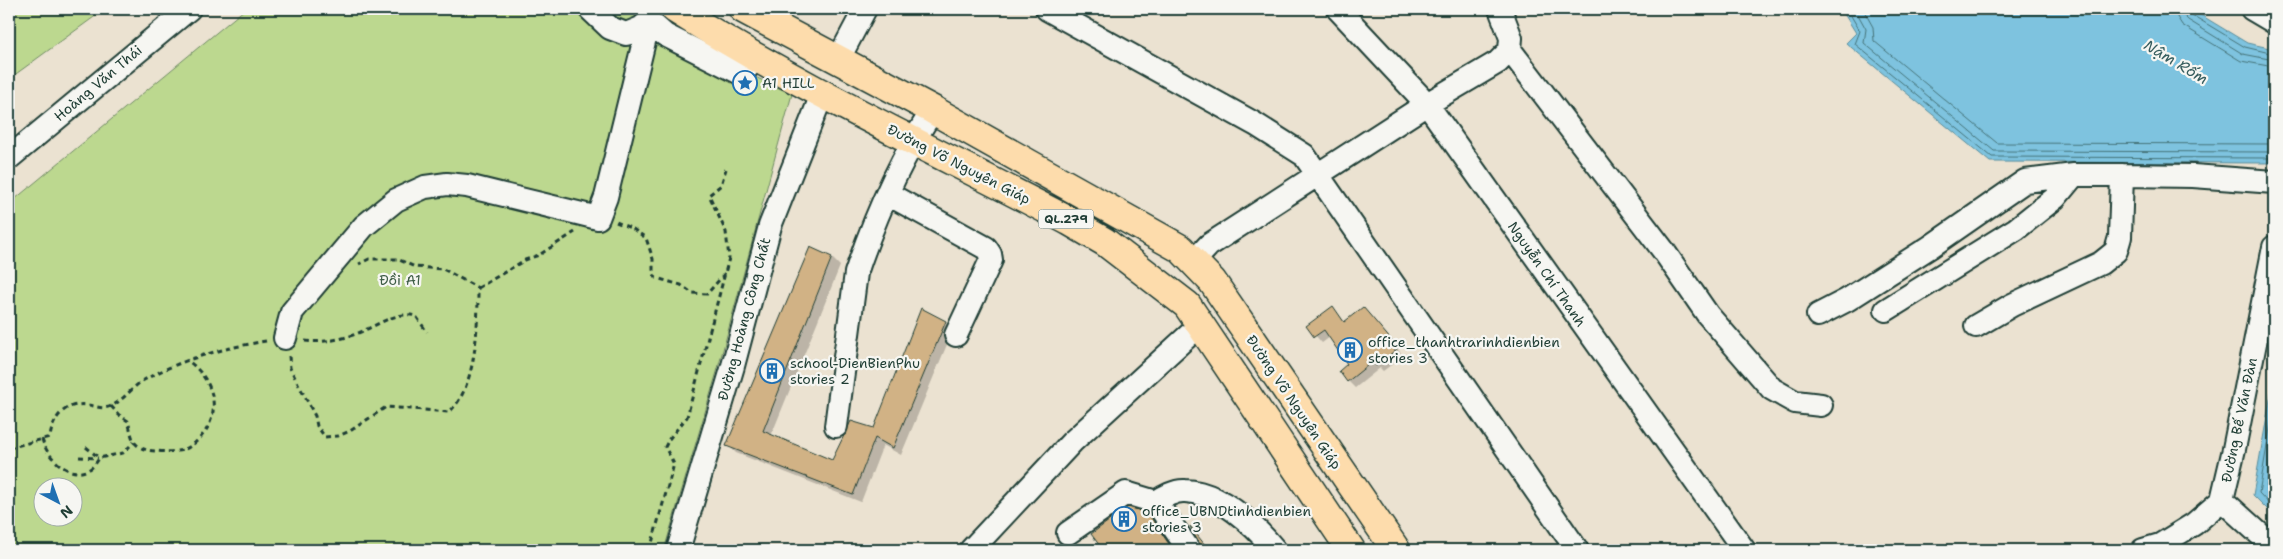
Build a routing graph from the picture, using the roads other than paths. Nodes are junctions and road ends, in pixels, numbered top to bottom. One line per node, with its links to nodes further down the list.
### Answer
1 (188, 9): 19 (street, Hoàng Văn Thái)
2 (590, 9): 10 (street)
3 (675, 9): 13 (highway, Đường Võ Nguyên Giáp / QL.279)
4 (743, 9): 14 (highway, Đường Võ Nguyên Giáp / QL.279)
5 (865, 9): 14 (street)
6 (1047, 9): 22 (street)
7 (1338, 9): 16 (street, Nguyễn Chí Thanh)
8 (1500, 9): 12 (street)
9 (2252, 9): 11 (street)
10 (649, 21): 13 (street); 32 (street)
11 (2274, 22)
12 (1510, 50): 16 (street); 33 (street)
13 (757, 56): 15 (highway, Đường Võ Nguyên Giáp / QL.279)
14 (838, 60): 15 (highway); 17 (highway, Đường Võ Nguyên Giáp / QL.279)
15 (823, 92): 18 (highway, Đường Võ Nguyên Giáp / QL.279); 42 (street, Đường Hoàng Công Chất)
16 (1427, 104): 22 (street); 48 (street, Nguyễn Chí Thanh)
17 (933, 110): 18 (street); 26 (highway, Đường Võ Nguyên Giáp / QL.279)
18 (913, 140): 24 (street); 29 (highway, Đường Võ Nguyên Giáp / QL.279)
19 (9, 158)
20 (2074, 175): 21 (street); 27 (street); 28 (street)
21 (2122, 175): 23 (street); 30 (street)
22 (1318, 176): 26 (street); 47 (street)
23 (2274, 182)
24 (888, 194): 31 (street); 34 (street)
25 (2274, 247): 37 (street, Đường Bế Văn Đàn)
26 (1193, 262): 35 (highway, Đường Võ Nguyên Giáp / QL.279)
27 (1886, 310)
28 (1818, 315)
29 (1200, 325): 36 (highway, Đường Võ Nguyên Giáp / QL.279); 43 (street)
30 (1976, 326)
31 (956, 336)
32 (285, 338)
33 (1821, 405)
34 (836, 426)
35 (1337, 464): 36 (highway); 46 (highway, Đường Võ Nguyên Giáp / QL.279)
36 (1306, 484): 45 (highway, Đường Võ Nguyên Giáp / QL.279)
37 (2222, 500): 41 (street); 49 (street, Đường Bế Văn Đàn)
38 (1156, 502): 39 (street); 40 (street); 44 (street)
39 (1068, 533)
40 (1271, 548)
41 (2274, 548)
42 (678, 550)
43 (971, 550)
44 (1189, 550)
45 (1351, 550)
46 (1396, 550)
47 (1577, 550)
48 (1744, 550)
49 (2143, 550)

